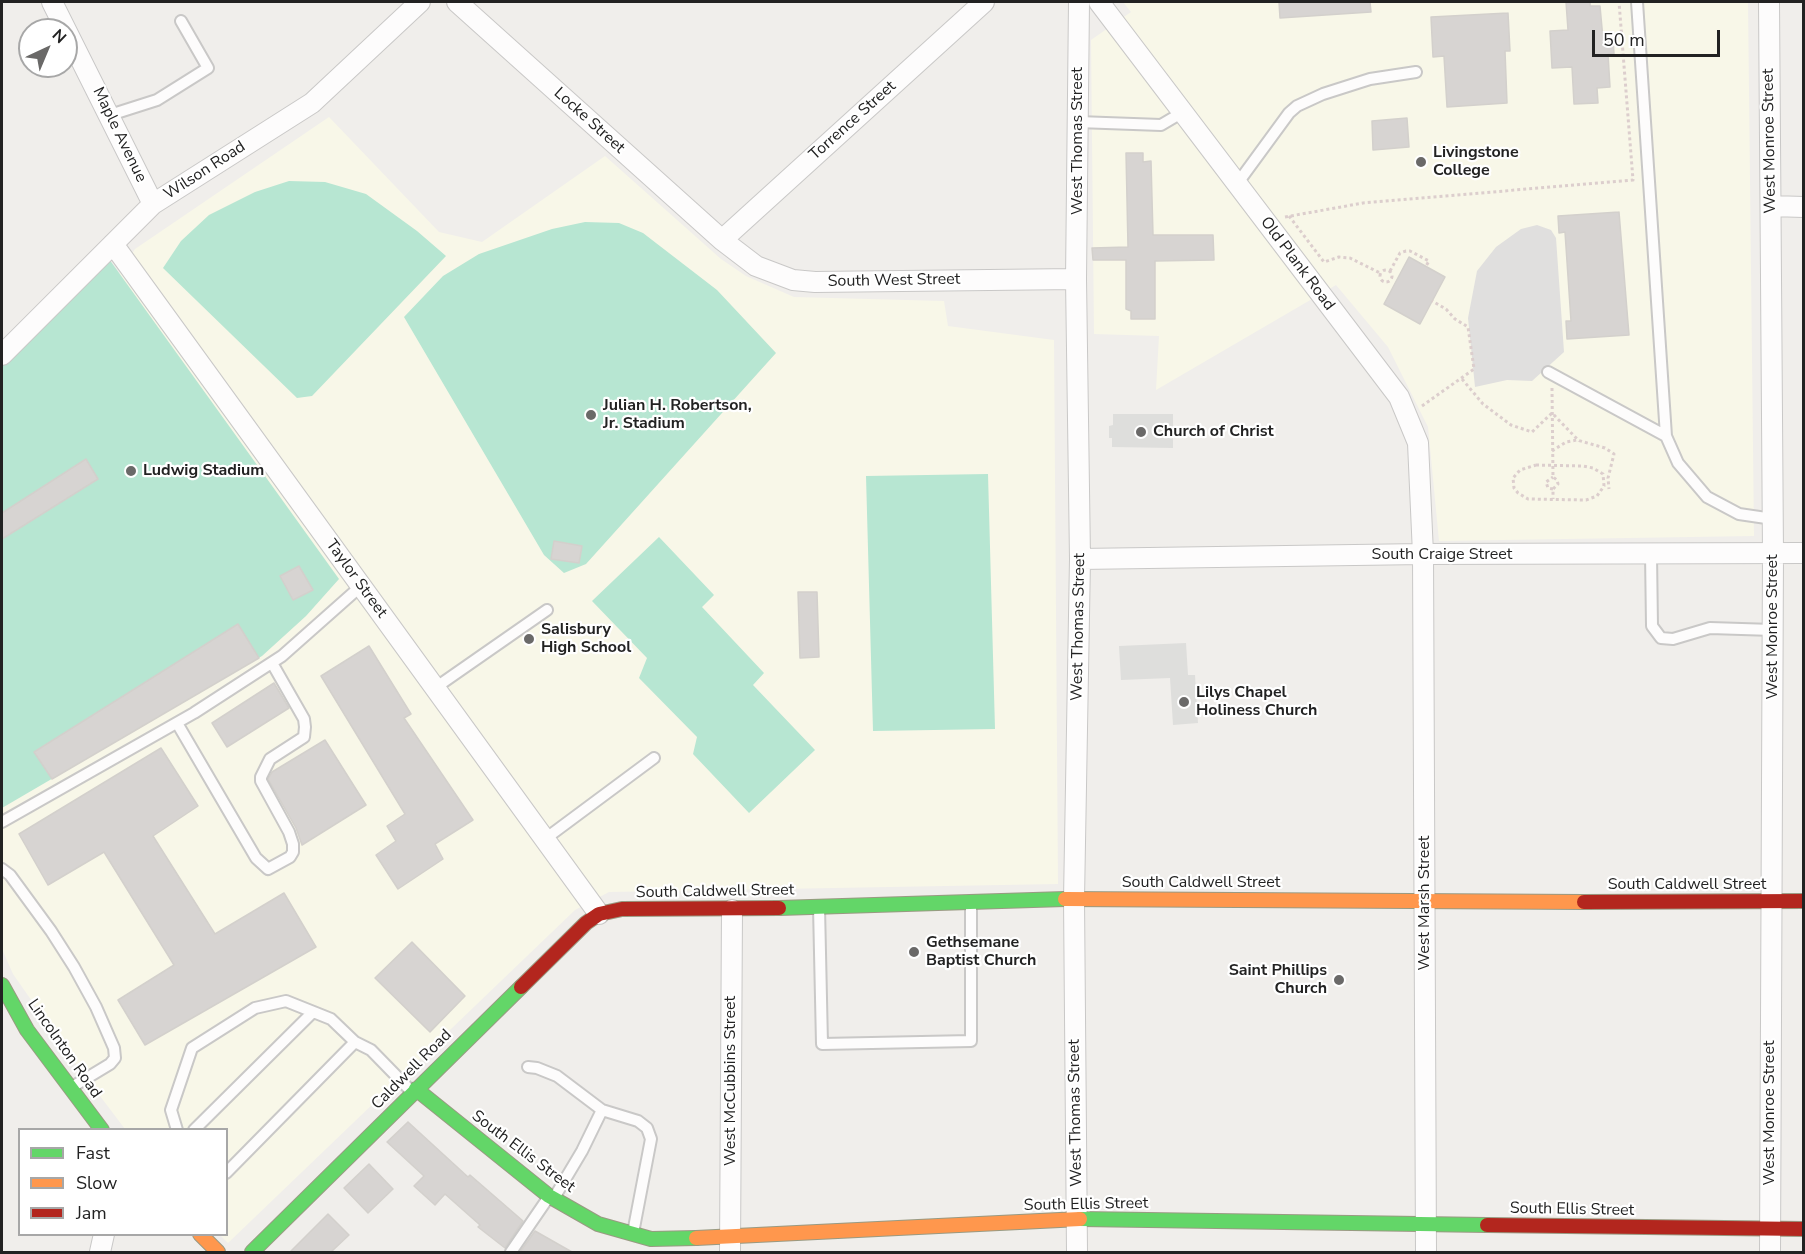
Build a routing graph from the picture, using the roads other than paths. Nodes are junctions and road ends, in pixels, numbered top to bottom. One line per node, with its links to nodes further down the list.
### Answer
1 (52, 2): 12 (street, Maple Avenue)
2 (420, 2): 15 (street, Wilson Road)
3 (457, 2): 18 (street, Locke Street)
4 (984, 2): 18 (street, Torrence Street)
5 (1079, 2): 13 (street, West Thomas Street)
6 (1099, 2): 11 (street, Old Plank Road)
7 (1637, 2): 23 (lane)
8 (1769, 2): 16 (street, West Monroe Street)
9 (181, 21): 12 (lane)
10 (1416, 72): 14 (lane)
11 (1183, 112): 13 (lane); 14 (street, Old Plank Road)
12 (110, 115): 15 (street, Maple Avenue)
13 (1078, 122): 20 (street, West Thomas Street)
14 (1237, 184): 26 (street, Old Plank Road)
15 (153, 204): 19 (street, Wilson Road)
16 (1771, 206): 17 (street); 24 (street, West Monroe Street)
17 (1803, 207)
18 (722, 240): 20 (street, South West Street)
19 (113, 244): 21 (street, Wilson Road); 30 (street, Taylor Street)
20 (1076, 279): 29 (street, West Thomas Street)
21 (2, 355)
22 (1550, 374): 23 (lane)
23 (1666, 436): 24 (lane)
24 (1773, 519): 28 (street, West Monroe Street)
25 (1803, 553): 28 (street, South Craige Street)
26 (1423, 554): 27 (street, South Craige Street); 29 (street, South Craige Street); 44 (street, West Marsh Street)
27 (1651, 554): 28 (street, South Craige Street); 32 (lane)
28 (1773, 554): 32 (street, West Monroe Street)
29 (1080, 560): 40 (street, West Thomas Street)
30 (361, 586): 33 (lane); 34 (street, Taylor Street)
31 (547, 610): 34 (lane)
32 (1773, 630): 41 (street, West Monroe Street)
33 (272, 663): 35 (lane); 35 (lane)
34 (435, 688): 38 (street, Taylor Street)
35 (177, 723): 37 (lane)
36 (654, 758): 38 (lane)
37 (2, 822)
38 (545, 839): 47 (street, Taylor Street)
39 (2, 869): 52 (lane)
40 (1074, 899): 43 (street, South Caldwell Street); 44 (street, South Caldwell Street); 60 (street, West Thomas Street)
41 (1771, 901): 42 (street, South Caldwell Street); 44 (street, South Caldwell Street); 62 (street, West Monroe Street)
42 (1803, 901)
43 (971, 902): 45 (street, South Caldwell Street); 45 (lane)
44 (1425, 902): 61 (street, West Marsh Street)
45 (819, 907): 46 (street, South Caldwell Street)
46 (732, 910): 47 (street, South Caldwell Street); 67 (street, West McCubbins Street)
47 (599, 914): 53 (street, Caldwell Road)
48 (2, 985): 52 (street, Lincolnton Road)
49 (313, 1012): 50 (lane); 56 (lane); 57 (lane)
50 (355, 1042): 53 (lane); 58 (lane)
51 (528, 1067): 54 (lane)
52 (69, 1088): 55 (street, Lincolnton Road)
53 (414, 1090): 59 (street, South Ellis Street); 70 (street, Caldwell Road)
54 (602, 1110): 59 (lane); 64 (lane)
55 (100, 1128)
56 (176, 1128)
57 (196, 1128)
58 (228, 1171)
59 (551, 1198): 64 (street, South Ellis Street); 71 (lane)
60 (1077, 1219): 61 (street, South Ellis Street); 67 (street, South Ellis Street); 72 (street, West Thomas Street)
61 (1426, 1225): 62 (street, South Ellis Street); 73 (street, West Marsh Street)
62 (1770, 1229): 63 (street, South Ellis Street); 74 (street, West Monroe Street)
63 (1803, 1229)
64 (633, 1233): 67 (street, South Ellis Street)
65 (104, 1236): 68 (street)
66 (202, 1236): 69 (street)
67 (730, 1245)
68 (100, 1252)
69 (218, 1252)
70 (252, 1252)
71 (511, 1252)
72 (1077, 1252)
73 (1426, 1252)
74 (1770, 1252)

